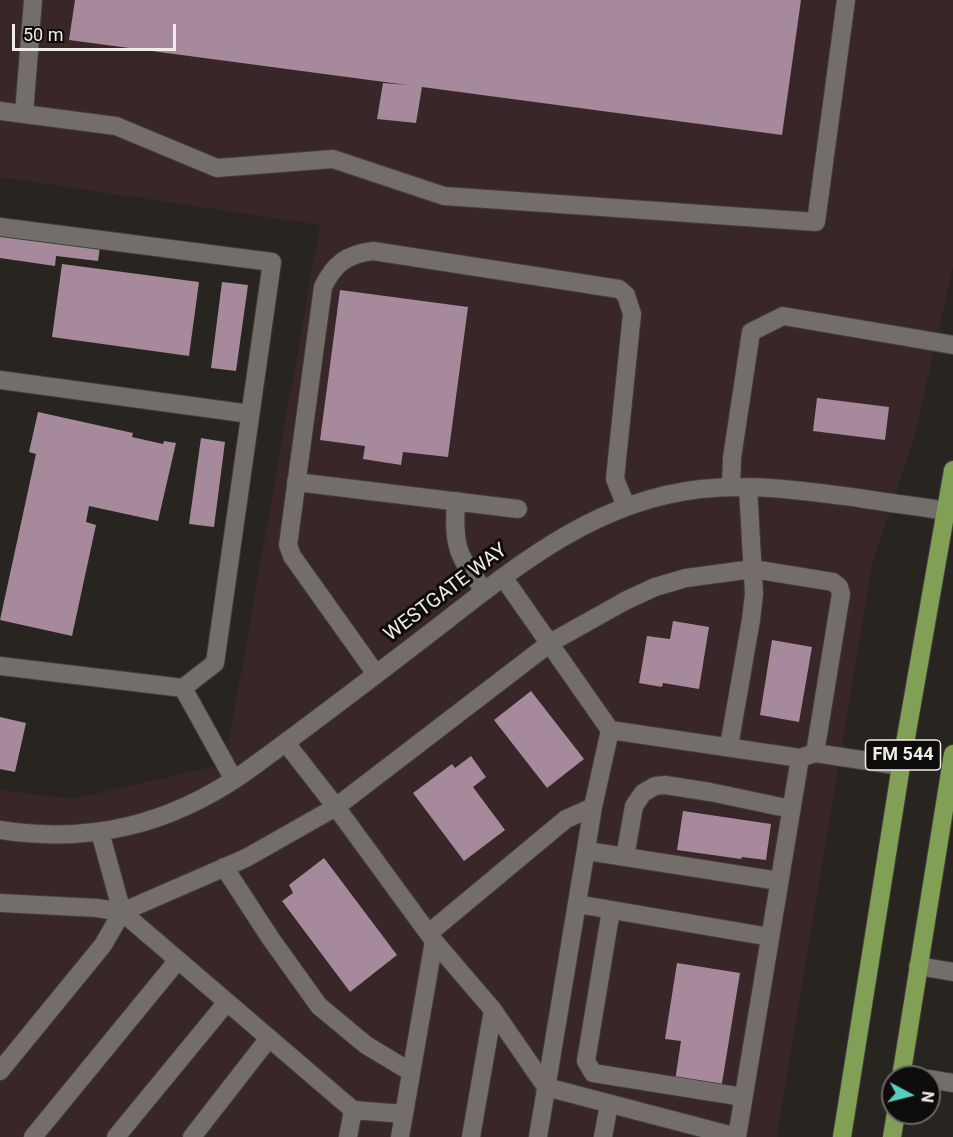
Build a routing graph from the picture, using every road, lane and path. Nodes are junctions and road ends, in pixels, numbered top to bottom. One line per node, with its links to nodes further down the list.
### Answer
1 (33, 0): 4 (street)
2 (846, 0): 4 (street)
3 (0, 111): 4 (street)
4 (24, 114)
5 (0, 227): 8 (street)
6 (953, 345): 11 (street)
7 (0, 380): 8 (street)
8 (250, 414): 22 (street)
9 (953, 470): 15 (main road, FM 544 / FM 544)
10 (296, 482): 12 (street); 13 (street); 21 (street)
11 (739, 487): 13 (street, WESTGATE WAY); 15 (street, WESTGATE WAY); 16 (street)
12 (456, 501): 14 (street); 18 (street)
13 (626, 506): 17 (street, WESTGATE WAY)
14 (519, 508)
15 (950, 511): 28 (main road, FM 544 / FM 544)
16 (753, 569): 19 (street); 25 (street); 27 (street)
17 (503, 577): 18 (street, WESTGATE WAY); 19 (street)
18 (485, 591): 21 (street, WESTGATE WAY)
19 (549, 643): 23 (street); 30 (street)
20 (0, 666): 22 (street)
21 (376, 674): 24 (street, WESTGATE WAY)
22 (183, 688): 29 (street)
23 (610, 729): 25 (street); 31 (street)
24 (286, 743): 29 (street, WESTGATE WAY); 30 (street)
25 (729, 746): 27 (street)
26 (953, 754): 35 (main road, FM 544 / FM 544)
27 (807, 755): 28 (street); 32 (street)
28 (901, 766): 69 (main road, FM 544 / FM 544)
29 (234, 780): 34 (street, WESTGATE WAY)
30 (336, 807): 38 (street); 44 (street)
31 (593, 807): 36 (street); 44 (street)
32 (791, 809): 37 (street); 39 (street)
33 (0, 830): 34 (street, WESTGATE WAY)
34 (100, 832): 43 (street)
35 (946, 838): 47 (main road, FM 544 / FM 544)
36 (587, 851): 37 (street); 41 (street)
37 (625, 857): 39 (street)
38 (224, 867): 43 (street); 54 (street)
39 (779, 881): 45 (street)
40 (0, 903): 43 (street)
41 (577, 904): 42 (street); 55 (street)
42 (611, 910): 45 (street); 56 (street)
43 (122, 912): 46 (street); 53 (street)
44 (432, 937): 50 (street); 54 (street)
45 (770, 937): 56 (street)
46 (178, 960): 49 (street); 61 (street)
47 (918, 966): 48 (street); 52 (main road, FM 544 / FM 544)
48 (953, 972)
49 (227, 1002): 51 (street); 62 (street)
50 (493, 1010): 55 (street); 66 (street)
51 (269, 1038): 58 (street); 63 (street)
52 (906, 1065)
53 (0, 1071)
54 (411, 1072): 59 (street)
55 (546, 1087): 57 (street); 67 (street)
56 (743, 1097): 60 (street)
57 (609, 1104): 60 (street); 68 (street)
58 (353, 1110): 59 (street); 64 (street)
59 (404, 1114): 65 (street)
60 (675, 1129)
61 (33, 1137)
62 (116, 1137)
63 (192, 1137)
64 (348, 1137)
65 (400, 1137)
66 (471, 1137)
67 (538, 1137)
68 (603, 1137)
69 (843, 1137)

